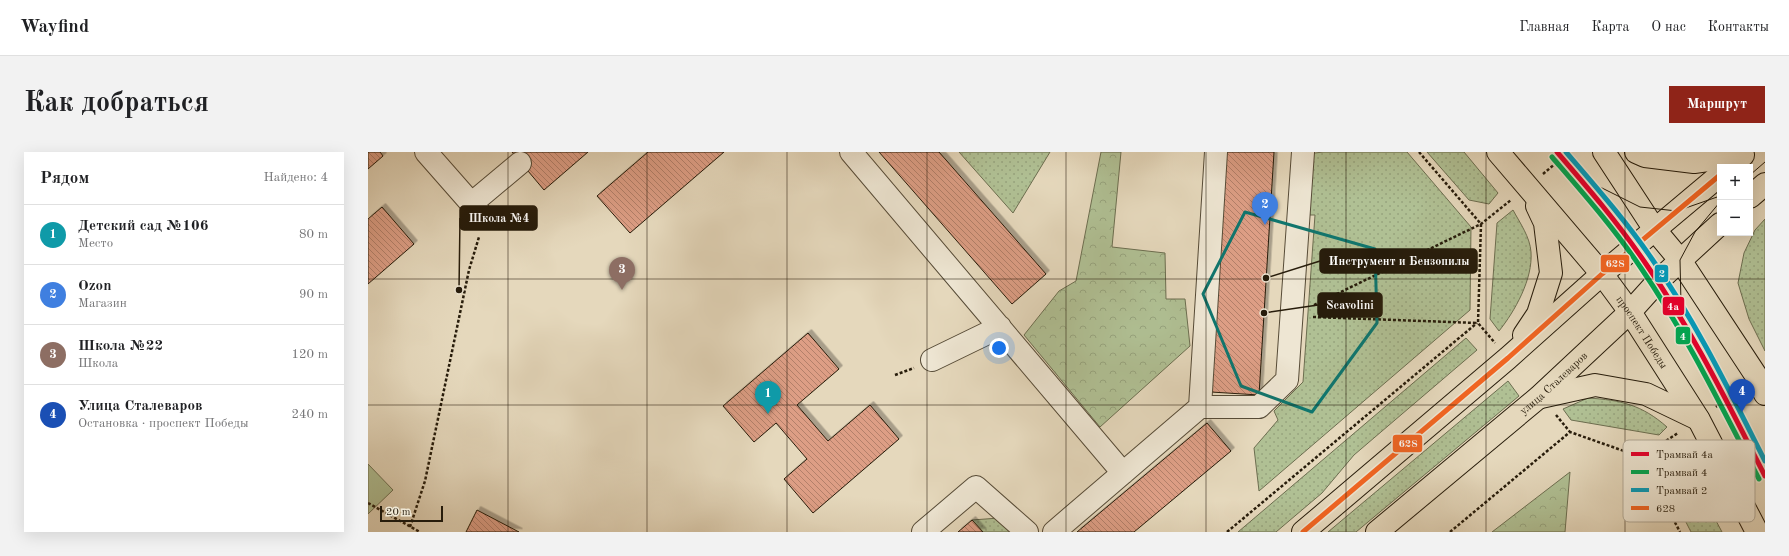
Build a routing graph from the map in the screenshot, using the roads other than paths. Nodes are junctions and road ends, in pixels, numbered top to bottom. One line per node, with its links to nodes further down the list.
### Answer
1 (426, 152): 9 (lane)
2 (851, 152): 19 (lane)
3 (1216, 152): 24 (lane)
4 (1303, 152): 24 (lane)
5 (1498, 152): 12 (main road, проспект Победы)
6 (1604, 152): 15 (main road)
7 (1636, 152): 8 (main road)
8 (1739, 158)
9 (520, 163)
10 (1717, 178): 15 (main road)
11 (1765, 184): 13 (main road)
12 (1527, 187): 17 (main road, проспект Победы); 20 (main road)
13 (1753, 194)
14 (1717, 227): 16 (main road, улица Сталеваров)
15 (1655, 230): 16 (main road); 17 (main road)
16 (1680, 260): 18 (main road, улица Сталеваров); 22 (main road)
17 (1602, 274): 18 (main road, проспект Победы); 20 (main road)
18 (1630, 312): 23 (main road, улица Сталеваров); 25 (main road, проспект Победы)
19 (1000, 327): 21 (lane); 27 (lane)
20 (1508, 358): 32 (main road)
21 (932, 360)
22 (1765, 394)
23 (1539, 397): 25 (main road); 33 (main road, улица Сталеваров)
24 (1200, 407): 27 (lane)
25 (1699, 420): 26 (main road, проспект Победы)
26 (1709, 440)
27 (1123, 473): 31 (lane)
28 (1752, 522): 34 (main road, проспект Победы)
29 (922, 532): 30 (lane)
30 (1027, 532)
31 (1054, 532)
32 (1303, 532)
33 (1377, 532)
34 (1757, 532)

